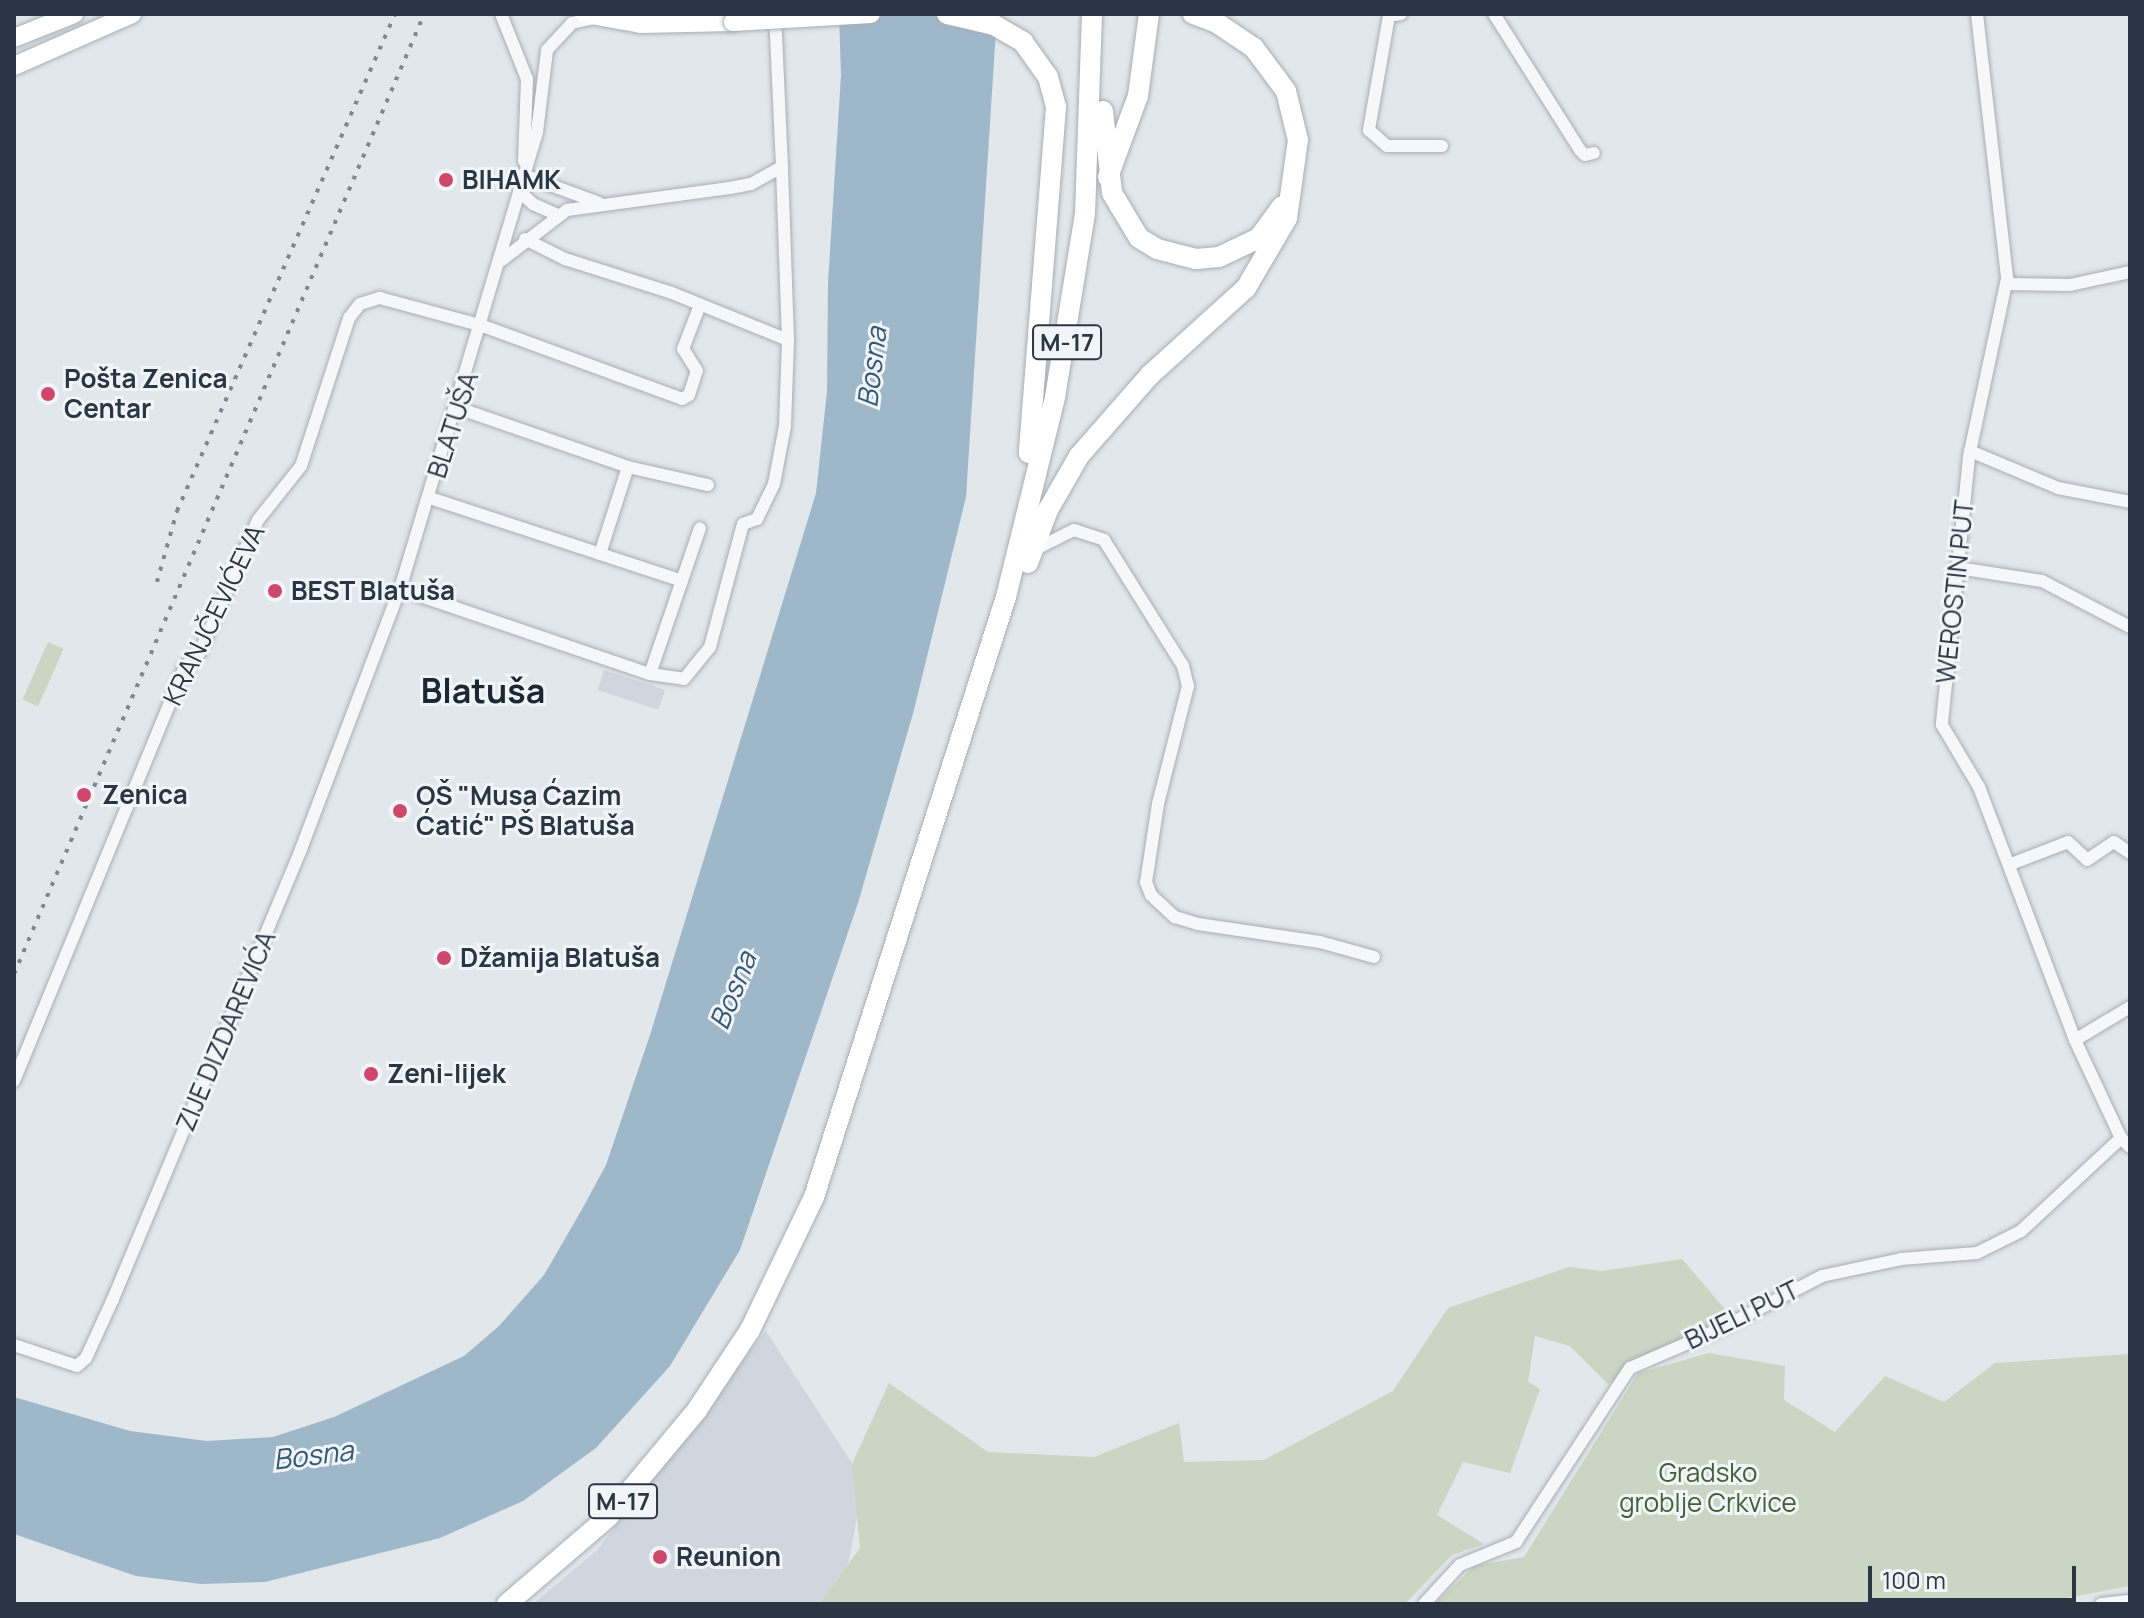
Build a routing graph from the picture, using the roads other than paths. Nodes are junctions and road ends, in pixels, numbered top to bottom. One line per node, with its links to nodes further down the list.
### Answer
1 (74, 14): 15 (main road)
2 (132, 14): 16 (main road)
3 (501, 14): 21 (street, BLATUŠA)
4 (775, 14): 20 (street)
5 (871, 14): 13 (main road, bridge)
6 (947, 14): 46 (highway)
7 (1092, 14): 46 (highway, M-17)
8 (1103, 14): 22 (highway)
9 (1149, 14): 22 (highway)
10 (1193, 14): 19 (highway)
11 (1494, 14): 18 (street)
12 (1977, 14): 29 (street, WEROSTIN PUT)
13 (591, 15): 21 (street, BLATUŠA)
14 (1393, 15): 17 (street)
15 (14, 38)
16 (14, 66)
17 (1442, 146)
18 (1594, 153)
19 (1297, 161): 22 (highway); 41 (highway)
20 (782, 167): 24 (street); 32 (street)
21 (523, 172): 23 (street, BLATUŠA); 24 (street)
22 (1108, 177)
23 (519, 191): 25 (street); 27 (street, BLATUŠA)
24 (599, 203): 25 (street)
25 (558, 215): 26 (street)
26 (525, 239): 27 (street); 30 (street)
27 (502, 260): 31 (street, BLATUŠA)
28 (2130, 272): 29 (street)
29 (2006, 284): 34 (street, WEROSTIN PUT)
30 (700, 305): 31 (street, KRANJČEVIĆEVA); 32 (street)
31 (483, 326): 33 (street, BLATUŠA); 54 (street, KRANJČEVIĆEVA)
32 (788, 340): 47 (street)
33 (458, 408): 35 (street); 37 (street, BLATUŠA)
34 (1970, 451): 38 (street); 42 (street, WEROSTIN PUT)
35 (628, 467): 36 (street); 40 (street)
36 (708, 485)
37 (430, 498): 40 (street); 44 (street, BLATUŠA)
38 (2130, 502)
39 (700, 528): 43 (street)
40 (600, 554): 43 (street)
41 (1031, 554): 46 (highway); 51 (street)
42 (1958, 568): 45 (street); 50 (street, WEROSTIN PUT)
43 (682, 581): 47 (street)
44 (400, 589): 47 (street); 48 (street, BLATUŠA)
45 (2130, 627)
46 (986, 661): 58 (highway, M-17)
47 (650, 674)
48 (360, 697): 56 (street, ZIJE DIZDAREVIĆA)
49 (2130, 853): 50 (street)
50 (2011, 864): 53 (street, WEROSTIN PUT)
51 (1374, 957)
52 (2130, 1007): 53 (street)
53 (2075, 1040): 55 (street, WEROSTIN PUT)
54 (14, 1081)
55 (2126, 1143): 59 (street, BIJELI PUT)
56 (14, 1345)
57 (2130, 1601): 60 (street)
58 (507, 1604)
59 (1424, 1604)
60 (2101, 1604)

